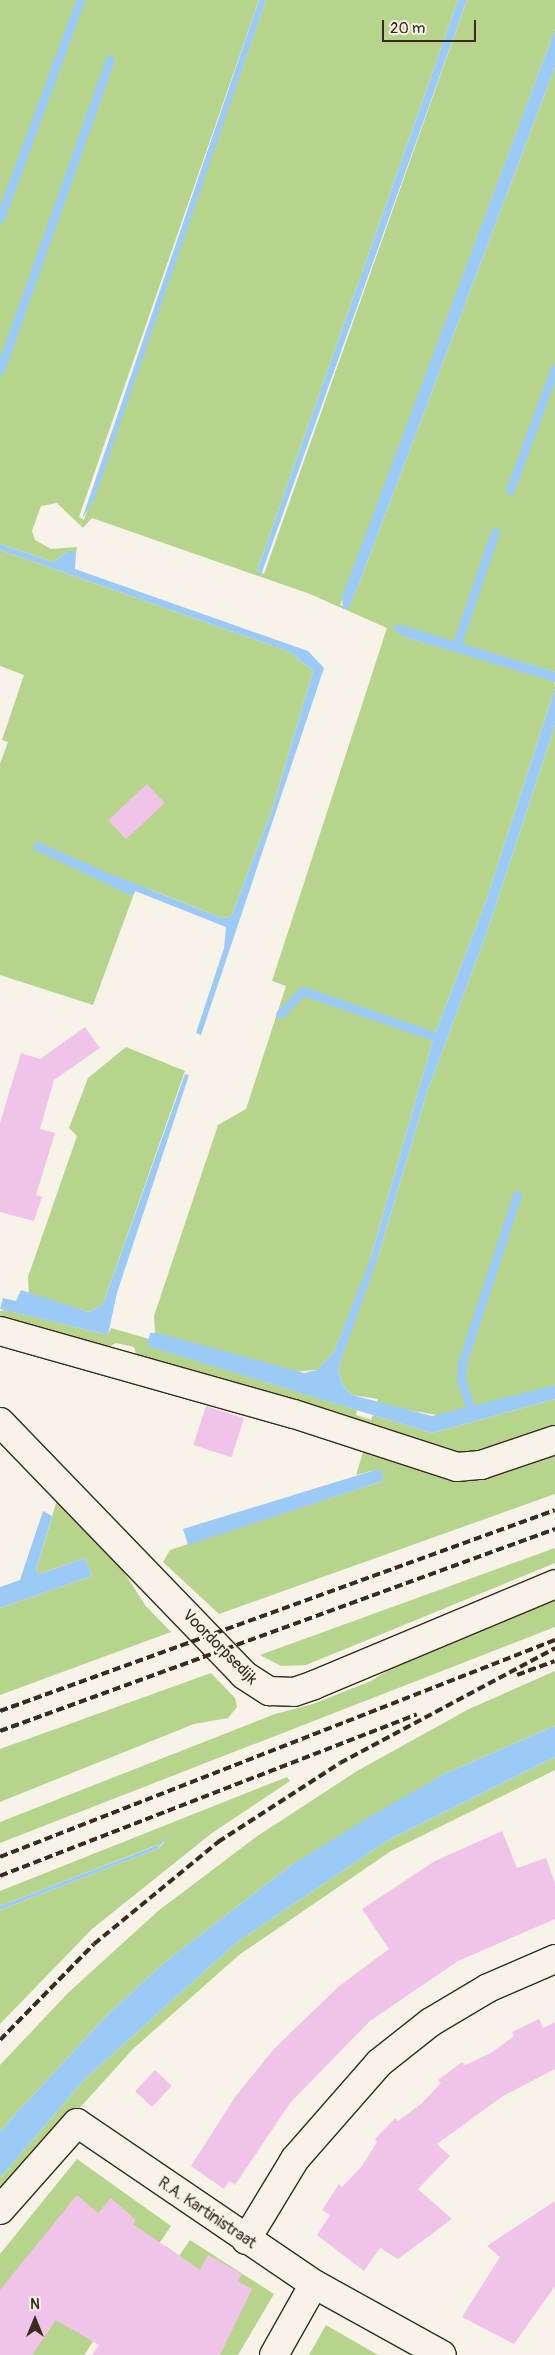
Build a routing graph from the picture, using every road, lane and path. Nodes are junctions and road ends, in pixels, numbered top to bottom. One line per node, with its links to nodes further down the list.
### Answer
1 (0, 1331): 3 (street)
2 (0, 1422): 4 (street, Voordorpsedijk)
3 (555, 1440)
4 (555, 1584)
5 (555, 1959): 7 (street)
6 (0, 2210): 7 (street, R.A. Kartinistraat)
7 (246, 2240): 8 (street, R.A. Kartinistraat)
8 (314, 2284): 9 (street); 10 (street, R.A. Kartinistraat)
9 (274, 2355)
10 (442, 2355)

